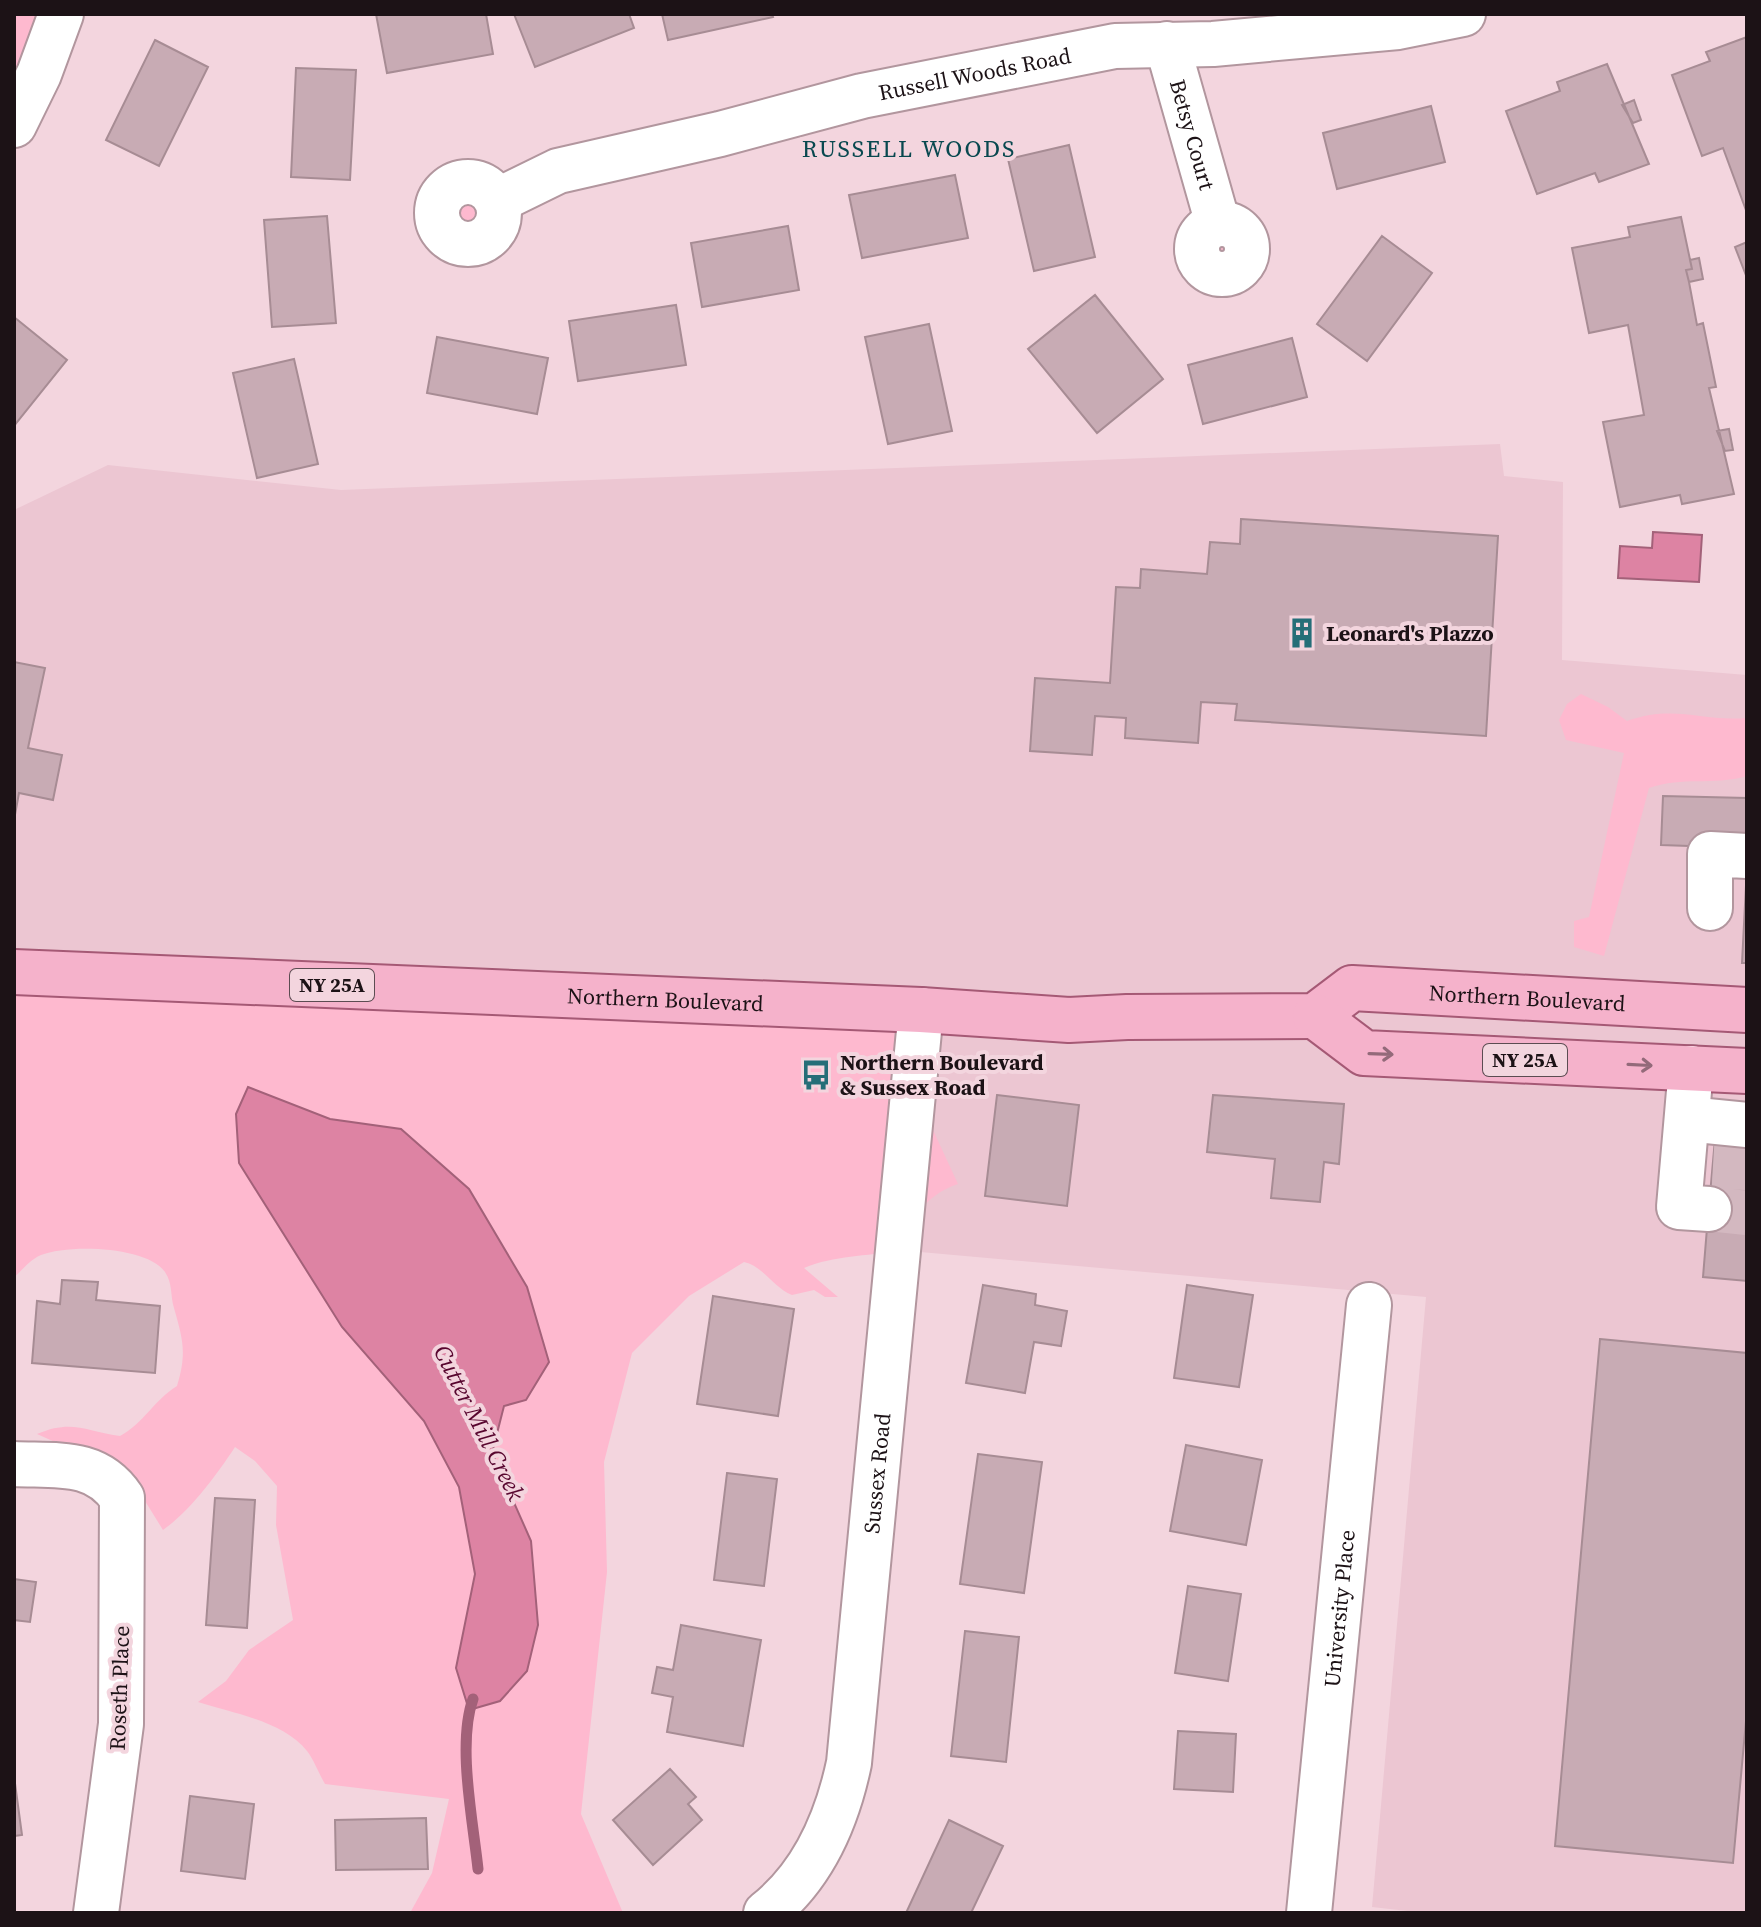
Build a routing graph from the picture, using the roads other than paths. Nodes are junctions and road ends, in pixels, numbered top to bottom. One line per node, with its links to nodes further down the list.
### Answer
1 (61, 14): 4 (street)
2 (1463, 14): 3 (street, Russell Woods Road)
3 (1167, 44): 5 (street, Russell Woods Road); 6 (street, Betsy Court)
4 (14, 125)
5 (497, 201)
6 (1218, 224)
7 (1747, 856): 8 (street)
8 (1710, 908)
9 (14, 972): 10 (main road, Northern Boulevard / NY 25A)
10 (921, 1010): 12 (main road, Northern Boulevard / NY 25A); 21 (street, Sussex Road)
11 (1747, 1010): 12 (main road, Northern Boulevard)
12 (1315, 1016): 13 (main road, NY 25A, one-way to 13)
13 (1691, 1068): 14 (main road, NY 25A); 15 (street)
14 (1747, 1071)
15 (1687, 1119): 16 (street); 17 (street)
16 (1747, 1125)
17 (1709, 1209)
18 (1369, 1305): 22 (street, University Place)
19 (14, 1464): 20 (street, Roseth Place)
20 (96, 1913)
21 (766, 1913)
22 (1309, 1913)

